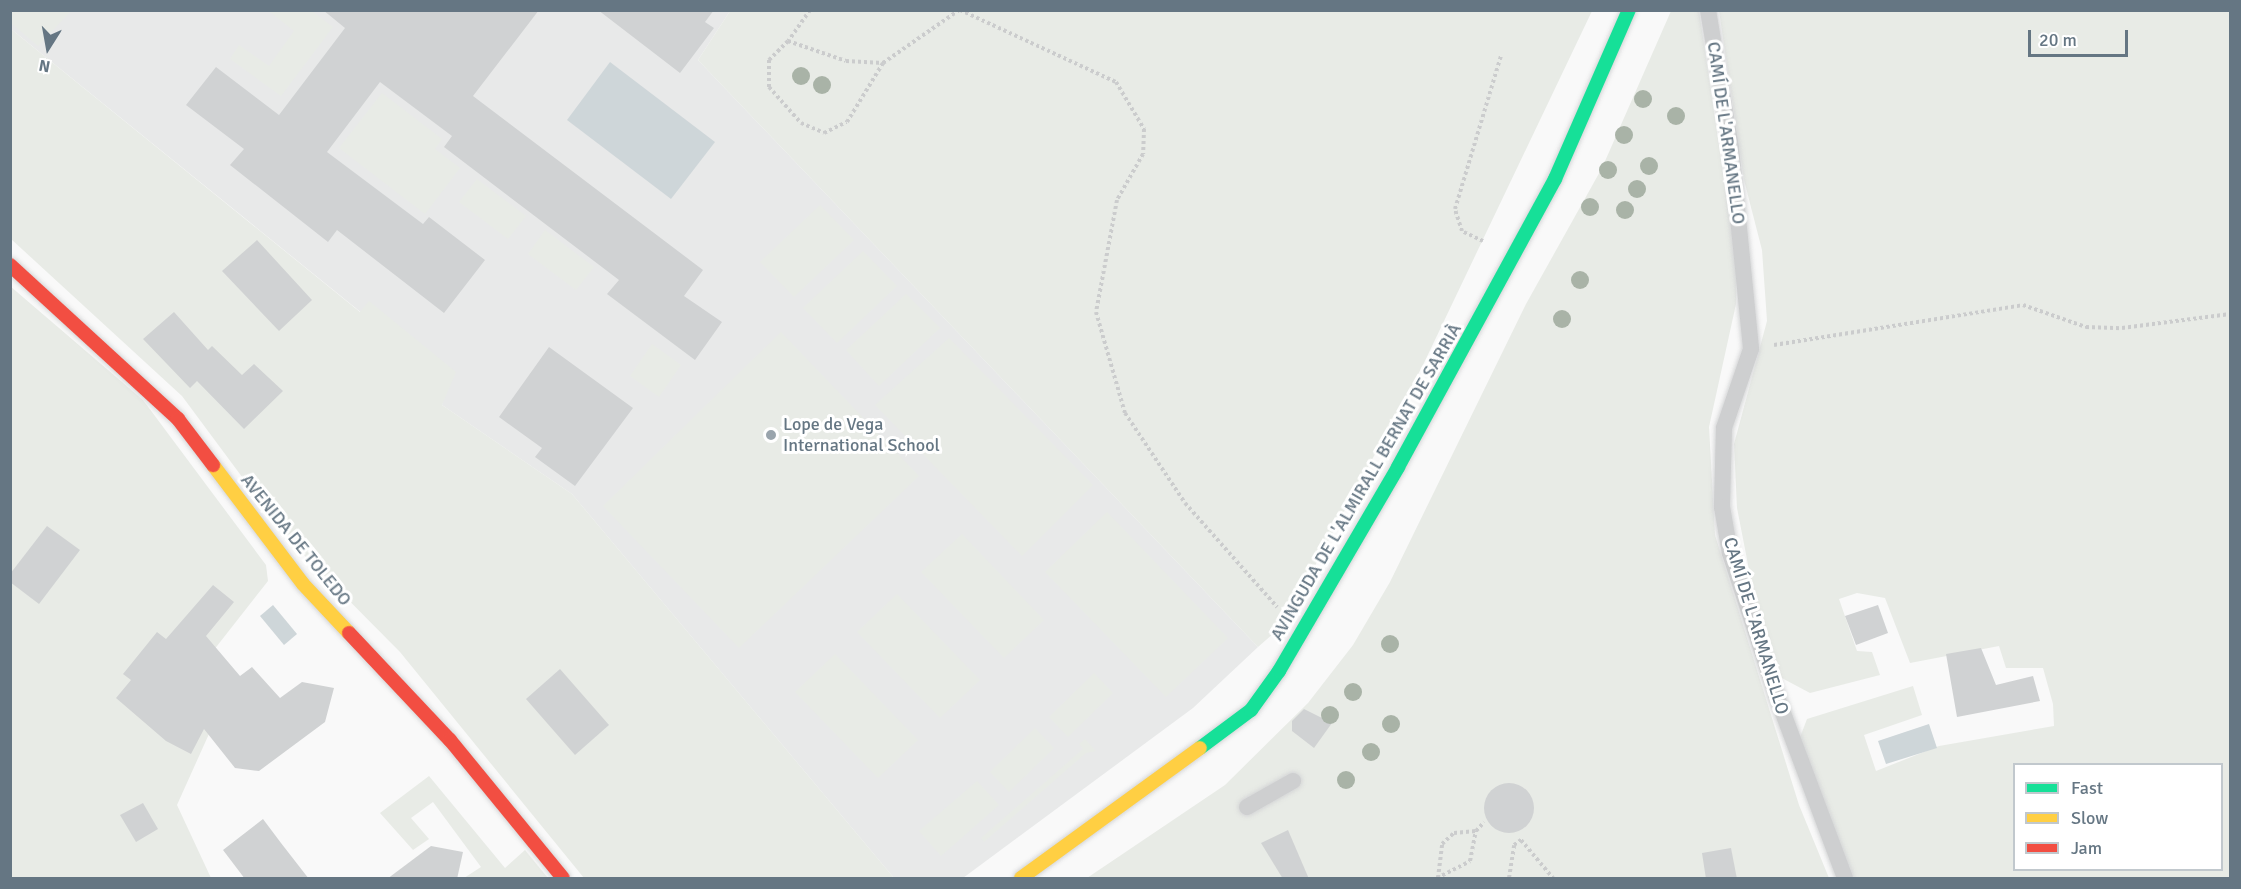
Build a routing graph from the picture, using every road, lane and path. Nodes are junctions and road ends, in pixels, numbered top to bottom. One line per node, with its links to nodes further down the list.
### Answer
1 (810, 10): 5 (path)
2 (960, 10): 7 (path); 12 (path)
3 (1629, 10): 8 (street, AVINGUDA DE L'ALMIRALL BERNAT DE SARRIÀ)
4 (1708, 10): 11 (lane, CAMÍ DE L'ARMANELLO)
5 (788, 41): 7 (path); 7 (path)
6 (1501, 56): 8 (path)
7 (883, 63)
8 (1514, 254): 12 (street, AVINGUDA DE L'ALMIRALL BERNAT DE SARRIÀ)
9 (10, 265): 18 (street, AVENIDA DE TOLEDO)
10 (2230, 314): 11 (path)
11 (1751, 349): 22 (lane, CAMÍ DE L'ARMANELLO)
12 (1301, 634): 19 (street, AVINGUDA DE L'ALMIRALL BERNAT DE SARRIÀ)
13 (1293, 780): 14 (lane)
14 (1247, 807)
15 (1484, 822): 16 (path)
16 (1476, 831): 17 (path); 17 (path)
17 (1438, 878)
18 (563, 879)
19 (1021, 879)
20 (1509, 879): 21 (path)
21 (1553, 879)
22 (1845, 879)

